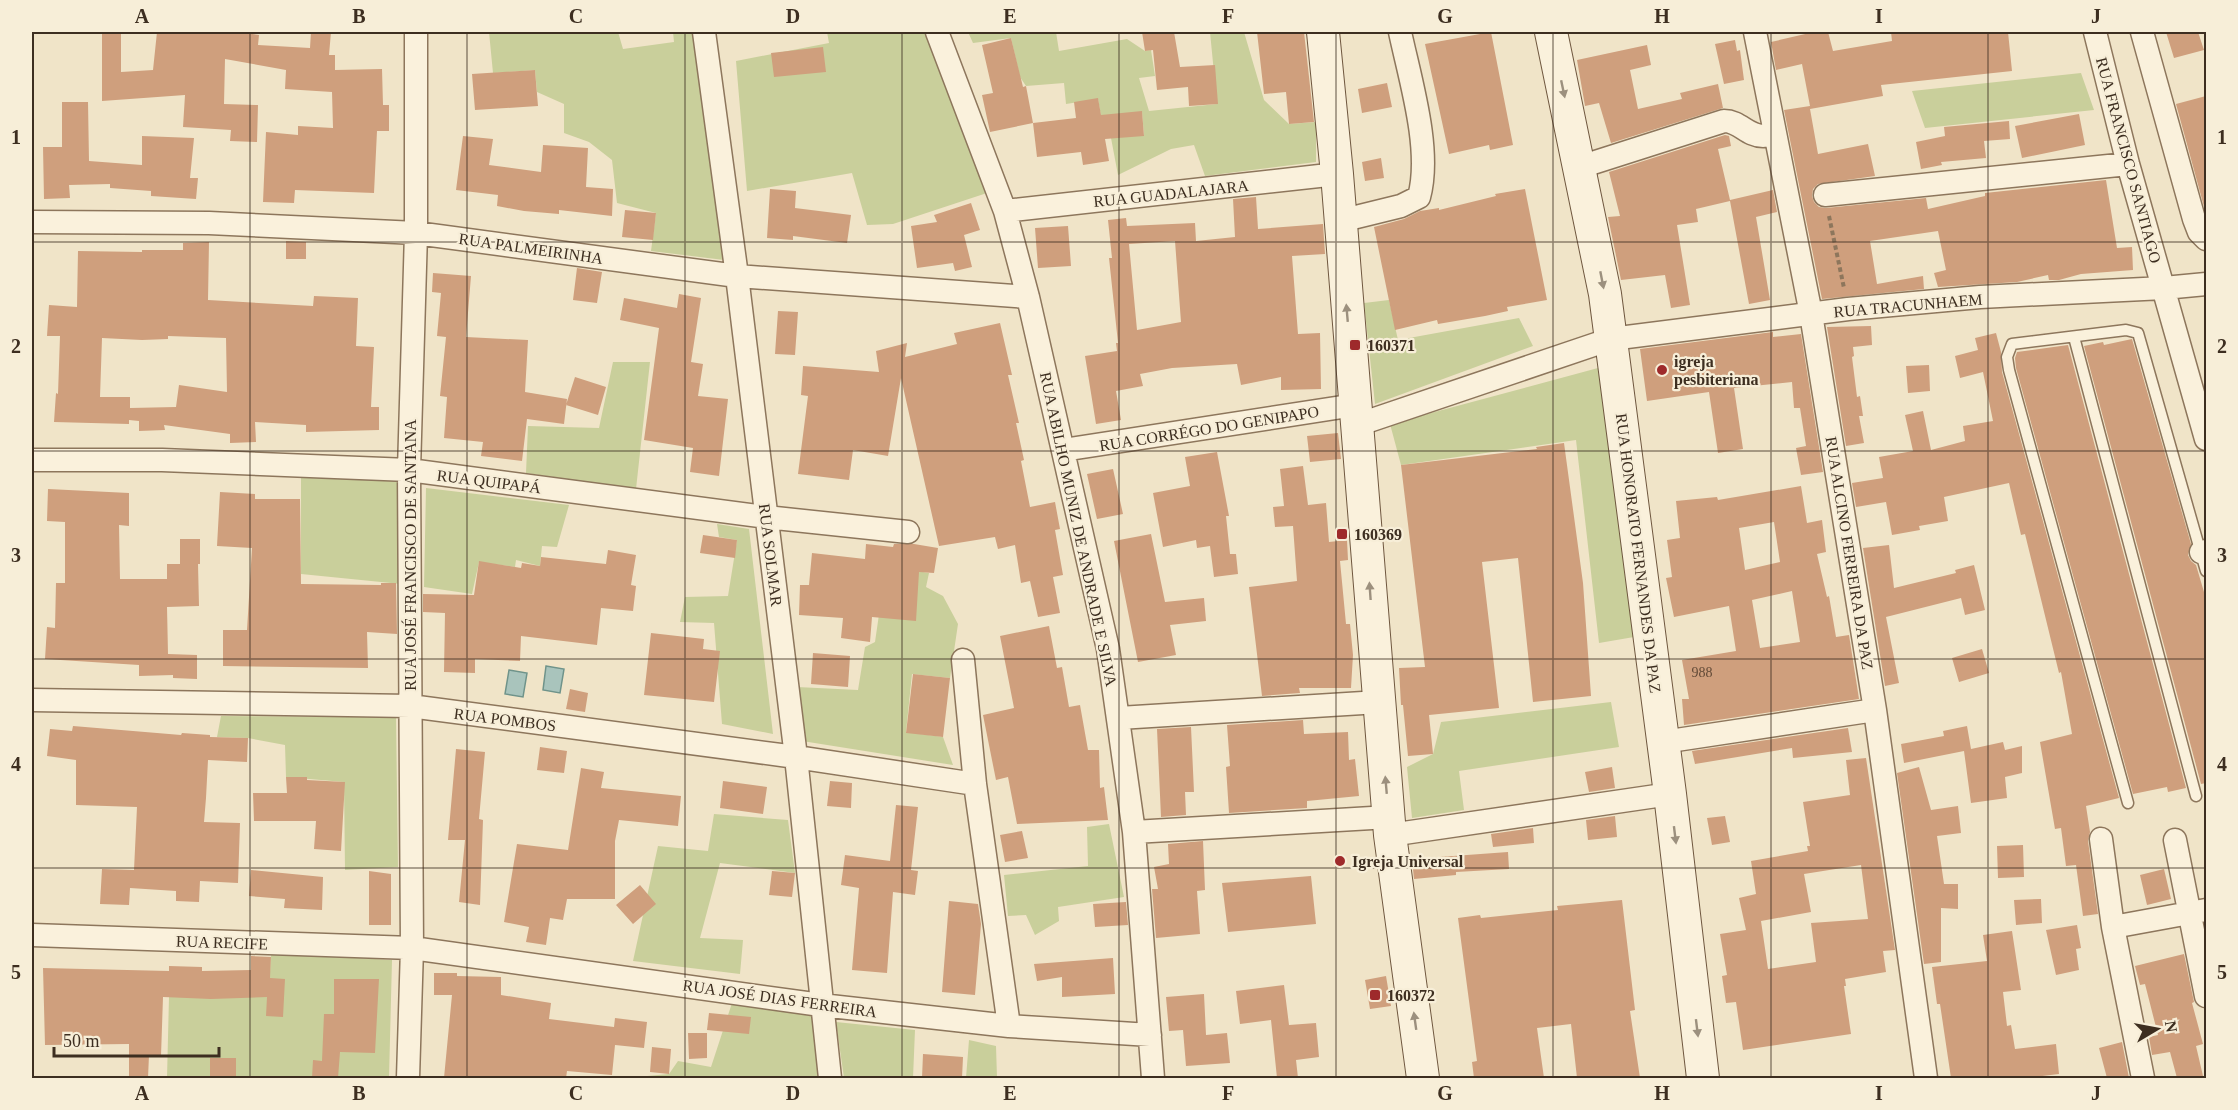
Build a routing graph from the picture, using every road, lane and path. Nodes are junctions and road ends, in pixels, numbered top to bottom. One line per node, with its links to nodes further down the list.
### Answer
1 (416, 32): 18 (street, RUA JOSÉ FRANCISCO DE SANTANA)
2 (937, 32): 15 (street, RUA ABILHO MUNIZ DE ANDRADE E SILVA)
3 (1323, 32): 13 (main road)
4 (1400, 32): 16 (street)
5 (1551, 32): 12 (main road, RUA HONORATO FERNANDES DA PAZ, one-way to 12)
6 (1755, 32): 25 (street, RUA ALCINO FERREIRA DA PAZ)
7 (2095, 32): 11 (street, RUA FRANCISCO SANTIAGO)
8 (2142, 32): 19 (street)
9 (711, 33): 20 (street, RUA SOLMAR)
10 (1763, 136): 12 (street)
11 (2128, 164): 14 (street); 22 (street, RUA FRANCISCO SANTIAGO)
12 (1580, 167): 27 (main road, RUA HONORATO FERNANDES DA PAZ, one-way to 27)
13 (1337, 174): 15 (street, RUA GUADALAJARA); 16 (main road)
14 (1825, 195): 24 (path)
15 (1005, 211): 23 (street, RUA ABILHO MUNIZ DE ANDRADE E SILVA)
16 (1340, 220): 28 (main road, one-way to 16)
17 (32, 222): 18 (street, RUA PALMEIRINHA)
18 (416, 233): 20 (street, RUA PALMEIRINHA); 32 (street, RUA JOSÉ FRANCISCO DE SANTANA)
19 (2206, 239)
20 (737, 276): 23 (street, RUA PALMEIRINHA); 33 (street, RUA SOLMAR)
21 (2206, 284): 22 (street, RUA TRACUNHAEM)
22 (2164, 288): 24 (street, RUA TRACUNHAEM); 29 (street, RUA FRANCISCO SANTIAGO)
23 (1028, 297): 30 (street, RUA ABILHO MUNIZ DE ANDRADE E SILVA)
24 (1848, 309): 25 (street, RUA TRACUNHAEM)
25 (1811, 314): 27 (street, RUA TRACUNHAEM); 40 (street, RUA ALCINO FERREIRA DA PAZ)
26 (2074, 337): 35 (lane); 46 (lane); 47 (lane)
27 (1611, 339): 28 (street, RUA CORRÉGO DO GENIPAPO); 42 (main road, RUA HONORATO FERNANDES DA PAZ)
28 (1356, 415): 30 (street, RUA CORRÉGO DO GENIPAPO); 38 (main road, one-way to 28)
29 (2205, 429)
30 (1063, 450): 41 (street, RUA ABILHO MUNIZ DE ANDRADE E SILVA)
31 (32, 460): 32 (street, RUA QUIPAPÁ)
32 (409, 471): 33 (street, RUA QUIPAPÁ); 39 (street, RUA JOSÉ FRANCISCO DE SANTANA)
33 (766, 517): 34 (street, RUA QUIPAPÁ); 43 (street, RUA SOLMAR)
34 (908, 532)
35 (2205, 558)
36 (963, 660): 44 (street)
37 (32, 700): 39 (street, RUA POMBOS)
38 (1379, 702): 41 (street); 48 (main road, one-way to 38)
39 (410, 706): 43 (street, RUA POMBOS); 55 (street, RUA JOSÉ FRANCISCO DE SANTANA)
40 (1875, 710): 42 (street); 65 (street, RUA ALCINO FERREIRA DA PAZ)
41 (1119, 718): 49 (street, RUA ABILHO MUNIZ DE ANDRADE E SILVA)
42 (1663, 742): 45 (main road, RUA HONORATO FERNANDES DA PAZ)
43 (796, 757): 44 (street, RUA POMBOS); 57 (street, RUA SOLMAR)
44 (975, 784): 58 (street)
45 (1670, 794): 48 (street); 64 (main road, RUA HONORATO FERNANDES DA PAZ, one-way to 64)
46 (2196, 796)
47 (2128, 803)
48 (1389, 826): 49 (street); 63 (main road, one-way to 48)
49 (1134, 832): 59 (street, RUA ABILHO MUNIZ DE ANDRADE E SILVA)
50 (2100, 839): 53 (street)
51 (2175, 840): 52 (street)
52 (2198, 911): 53 (street); 56 (street)
53 (2114, 927): 66 (street)
54 (32, 935): 55 (street, RUA RECIFE)
55 (412, 948): 57 (street, RUA JOSÉ DIAS FERREIRA); 60 (street, RUA JOSÉ FRANCISCO DE SANTANA)
56 (2206, 996)
57 (821, 1005): 58 (street, RUA JOSÉ DIAS FERREIRA); 61 (street, RUA SOLMAR)
58 (1009, 1026): 59 (street, RUA JOSÉ DIAS FERREIRA)
59 (1150, 1035): 62 (street, RUA ABILHO MUNIZ DE ANDRADE E SILVA)
60 (408, 1078)
61 (830, 1078)
62 (1153, 1078)
63 (1423, 1078)
64 (1703, 1078)
65 (1926, 1078)
66 (2143, 1078)

